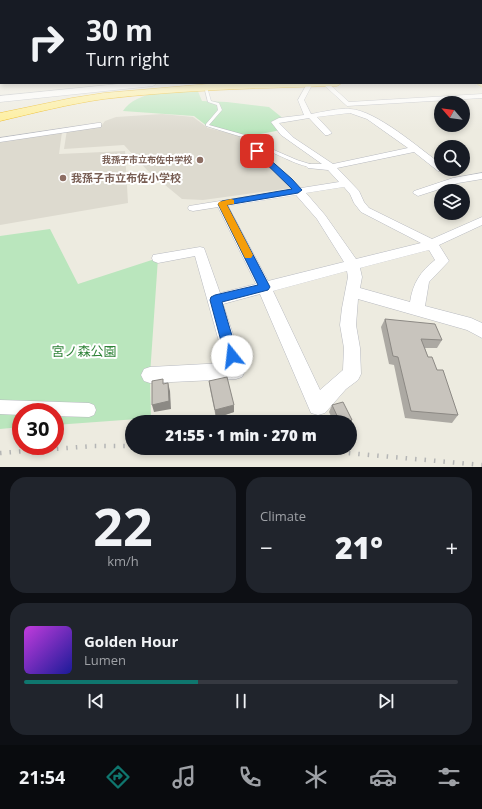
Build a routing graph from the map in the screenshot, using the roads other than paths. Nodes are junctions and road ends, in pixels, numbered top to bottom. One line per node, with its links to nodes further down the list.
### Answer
1 (107, 88): 7 (main road)
2 (180, 88): 9 (highway)
3 (205, 88): 13 (lane)
4 (307, 88): 8 (street)
5 (330, 88): 6 (street)
6 (482, 96)
7 (0, 99)
8 (310, 116): 11 (street); 14 (street); 17 (street)
9 (0, 117)
10 (98, 125): 12 (street)
11 (328, 133)
12 (0, 140)
13 (250, 145): 16 (lane); 24 (lane)
14 (415, 149): 15 (street); 17 (street)
15 (434, 164)
16 (311, 166): 17 (street)
17 (330, 167): 22 (street)
18 (451, 176): 21 (street)
19 (482, 176): 20 (street)
20 (468, 178): 21 (street); 23 (street)
21 (456, 180): 25 (street)
22 (346, 184): 24 (street); 29 (street)
23 (482, 185)
24 (298, 190): 26 (street); 31 (street)
25 (418, 193)
26 (222, 204): 27 (street); 32 (street)
27 (194, 208)
28 (482, 221): 29 (street)
29 (432, 244): 31 (street); 35 (street)
30 (158, 258): 34 (street)
31 (353, 265): 32 (street); 33 (street)
32 (264, 287): 33 (street); 34 (street)
33 (353, 292): 35 (street)
34 (215, 300): 37 (street)
35 (417, 309): 36 (street)
36 (482, 331)
37 (150, 375)
38 (0, 407): 39 (street)
39 (89, 410)

